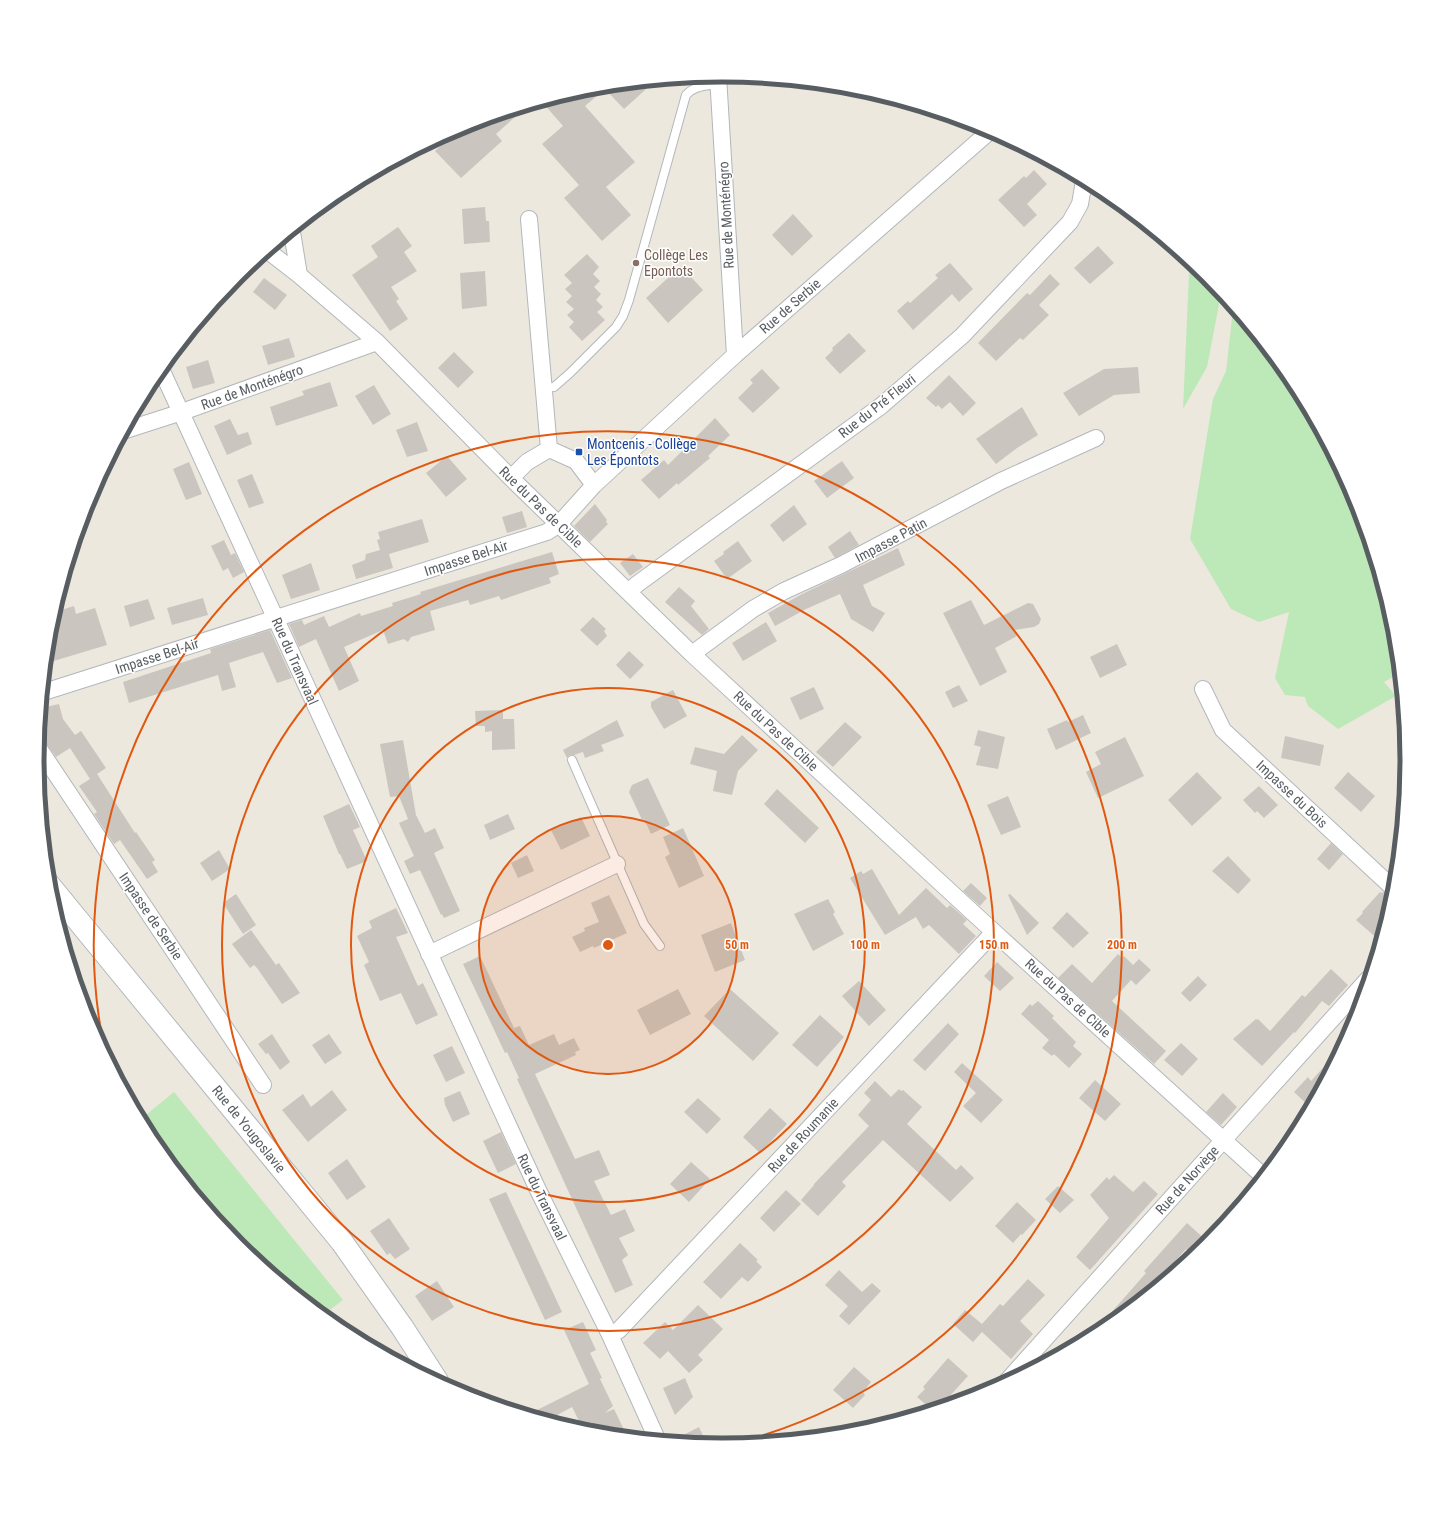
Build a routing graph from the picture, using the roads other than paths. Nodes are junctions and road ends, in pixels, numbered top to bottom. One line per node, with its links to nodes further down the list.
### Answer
1 (718, 82): 10 (street, Rue de Monténégro)
2 (709, 83): 12 (lane)
3 (985, 136): 10 (street, Rue de Serbie)
4 (1083, 187): 20 (street, Rue du Pré Fleuri)
5 (529, 219): 12 (street)
6 (293, 236): 8 (street)
7 (272, 254): 8 (street, Rue du Pas de Cible)
8 (299, 275): 9 (street, Rue du Pas de Cible)
9 (377, 342): 13 (street, Rue de Monténégro); 17 (street, Rue du Pas de Cible)
10 (735, 355): 18 (street, Rue de Serbie)
11 (165, 375): 13 (street, Rue du Transvaal)
12 (544, 388): 16 (street)
13 (182, 412): 14 (street, Rue de Monténégro); 21 (street, Rue du Transvaal)
14 (131, 428)
15 (1096, 438): 22 (street, Impasse Patin)
16 (549, 449): 17 (street); 18 (street)
17 (511, 478): 19 (street, Rue du Pas de Cible)
18 (594, 485): 19 (street, Impasse Bel-Air)
19 (559, 524): 20 (street, Rue du Pas de Cible); 21 (street, Impasse Bel-Air)
20 (629, 592): 22 (street, Rue du Pas de Cible)
21 (276, 618): 24 (street, Impasse Bel-Air); 32 (street, Rue du Transvaal)
22 (692, 654): 30 (street, Rue du Pas de Cible)
23 (1202, 689): 28 (street, Impasse du Bois)
24 (48, 691)
25 (44, 756): 34 (street, Impasse de Serbie)
26 (572, 760): 27 (lane)
27 (617, 864): 31 (lane); 32 (street)
28 (1388, 884)
29 (58, 895): 39 (main road, Rue de Yougoslavie)
30 (994, 932): 35 (street, Rue du Pas de Cible); 37 (street, Rue de Roumanie)
31 (660, 946)
32 (429, 954): 37 (street, Rue du Transvaal)
33 (1360, 987): 35 (street, Rue de Norvège)
34 (263, 1085)
35 (1223, 1139): 36 (street, Rue du Pas de Cible); 38 (street, Rue de Norvège)
36 (1260, 1173)
37 (610, 1335): 40 (street, Rue du Transvaal)
38 (1015, 1372)
39 (432, 1373)
40 (655, 1435)

